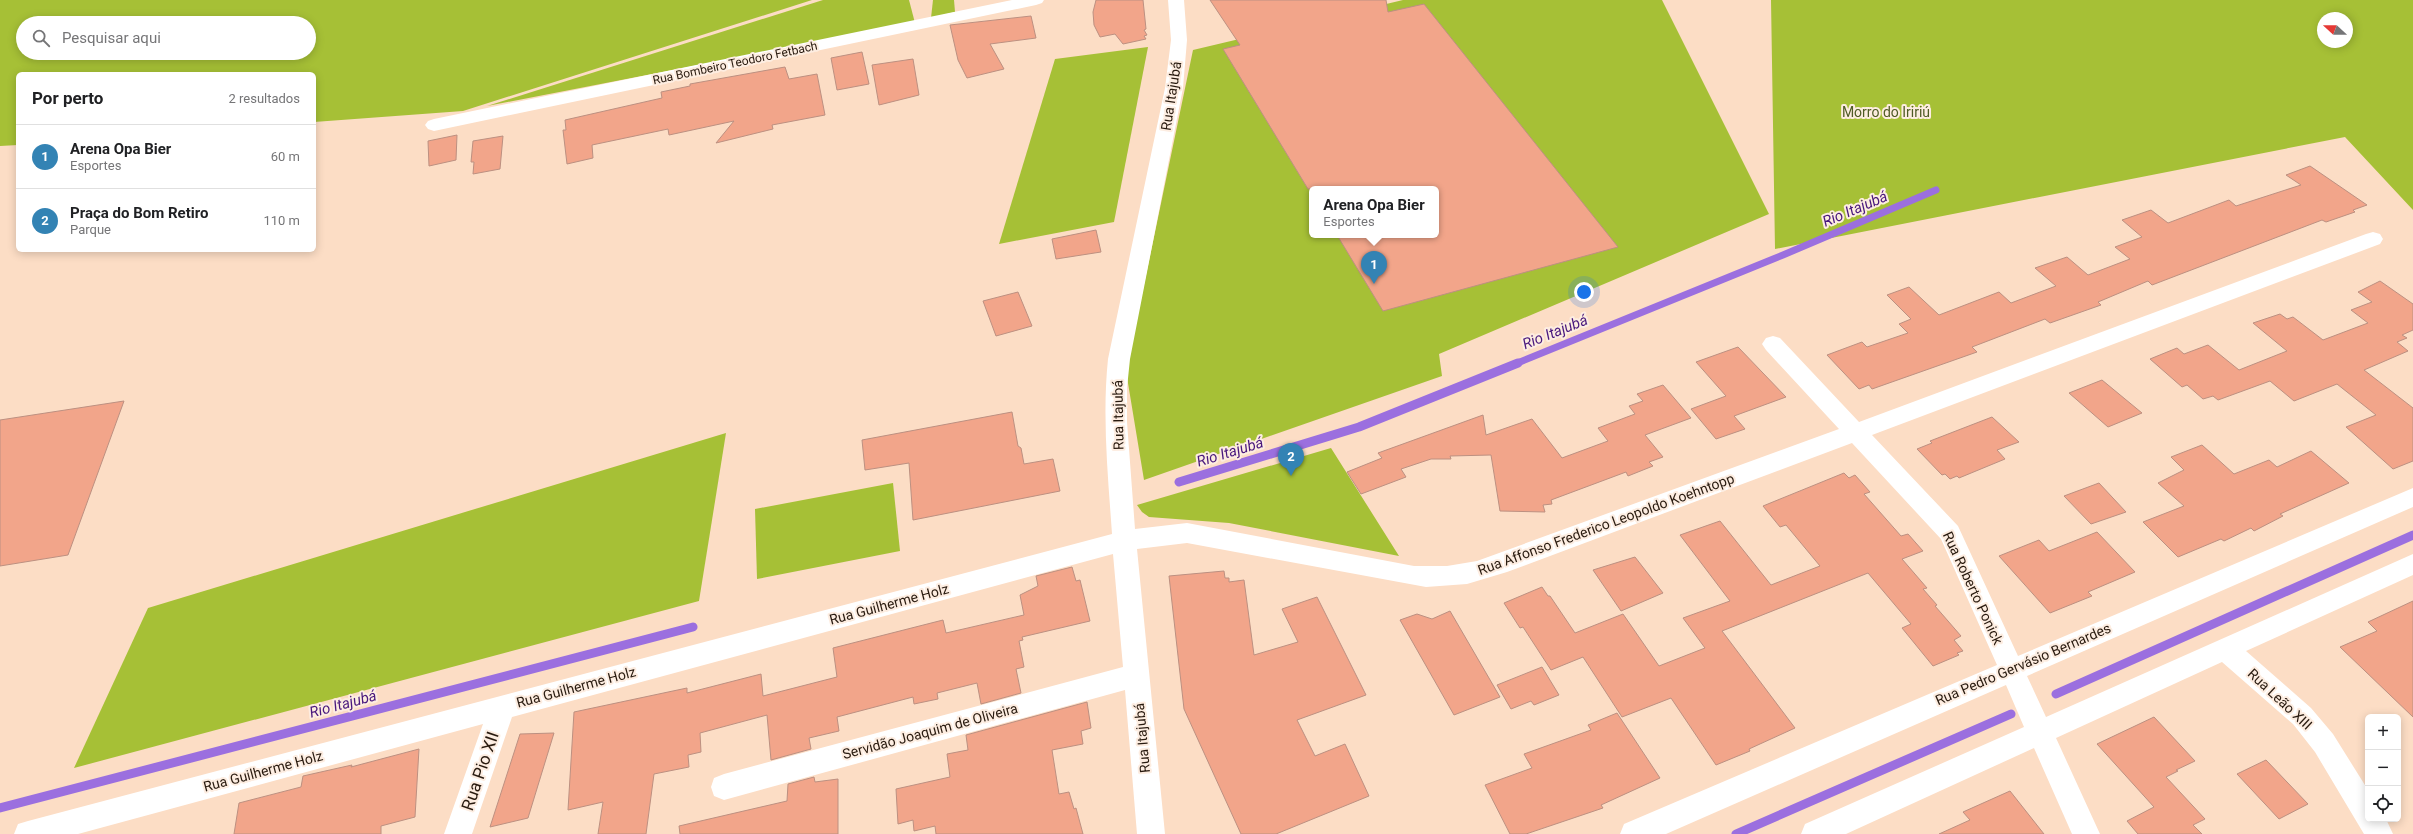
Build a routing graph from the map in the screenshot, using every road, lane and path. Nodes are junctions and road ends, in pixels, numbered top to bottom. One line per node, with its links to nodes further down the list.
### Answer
1 (1036, 0): 3 (street, Rua Bombeiro Teodoro Fetbach)
2 (1176, 0): 8 (street, Rua Itajubá)
3 (434, 125)
4 (2373, 239): 6 (street, Rua Affonso Frederico Leopoldo Koehntopp)
5 (1773, 344): 6 (street, Rua Roberto Ponick)
6 (1862, 430): 8 (street, Rua Affonso Frederico Leopoldo Koehntopp); 11 (street, Rua Roberto Ponick)
7 (2413, 497): 11 (street, Rua Pedro Gervásio Bernardes)
8 (1124, 541): 12 (street, Rua Itajubá); 13 (street, Rua Guilherme Holz)
9 (2413, 564): 10 (street)
10 (2225, 649): 14 (street); 16 (street, Rua Leão XIII)
11 (2012, 669): 14 (street, Rua Roberto Ponick); 21 (street, Rua Pedro Gervásio Bernardes)
12 (1136, 675): 15 (street, Servidão Joaquim de Oliveira); 20 (street, Rua Itajubá)
13 (502, 707): 18 (street, Rua Guilherme Holz); 19 (street, Rua Pio XII)
14 (2040, 731): 22 (street); 23 (street, Rua Roberto Ponick)
15 (724, 787)
16 (2365, 810)
17 (2372, 822): 24 (street)
18 (28, 834)
19 (458, 834)
20 (1151, 834)
21 (1634, 834)
22 (1815, 834)
23 (2086, 834)
24 (2380, 834)

